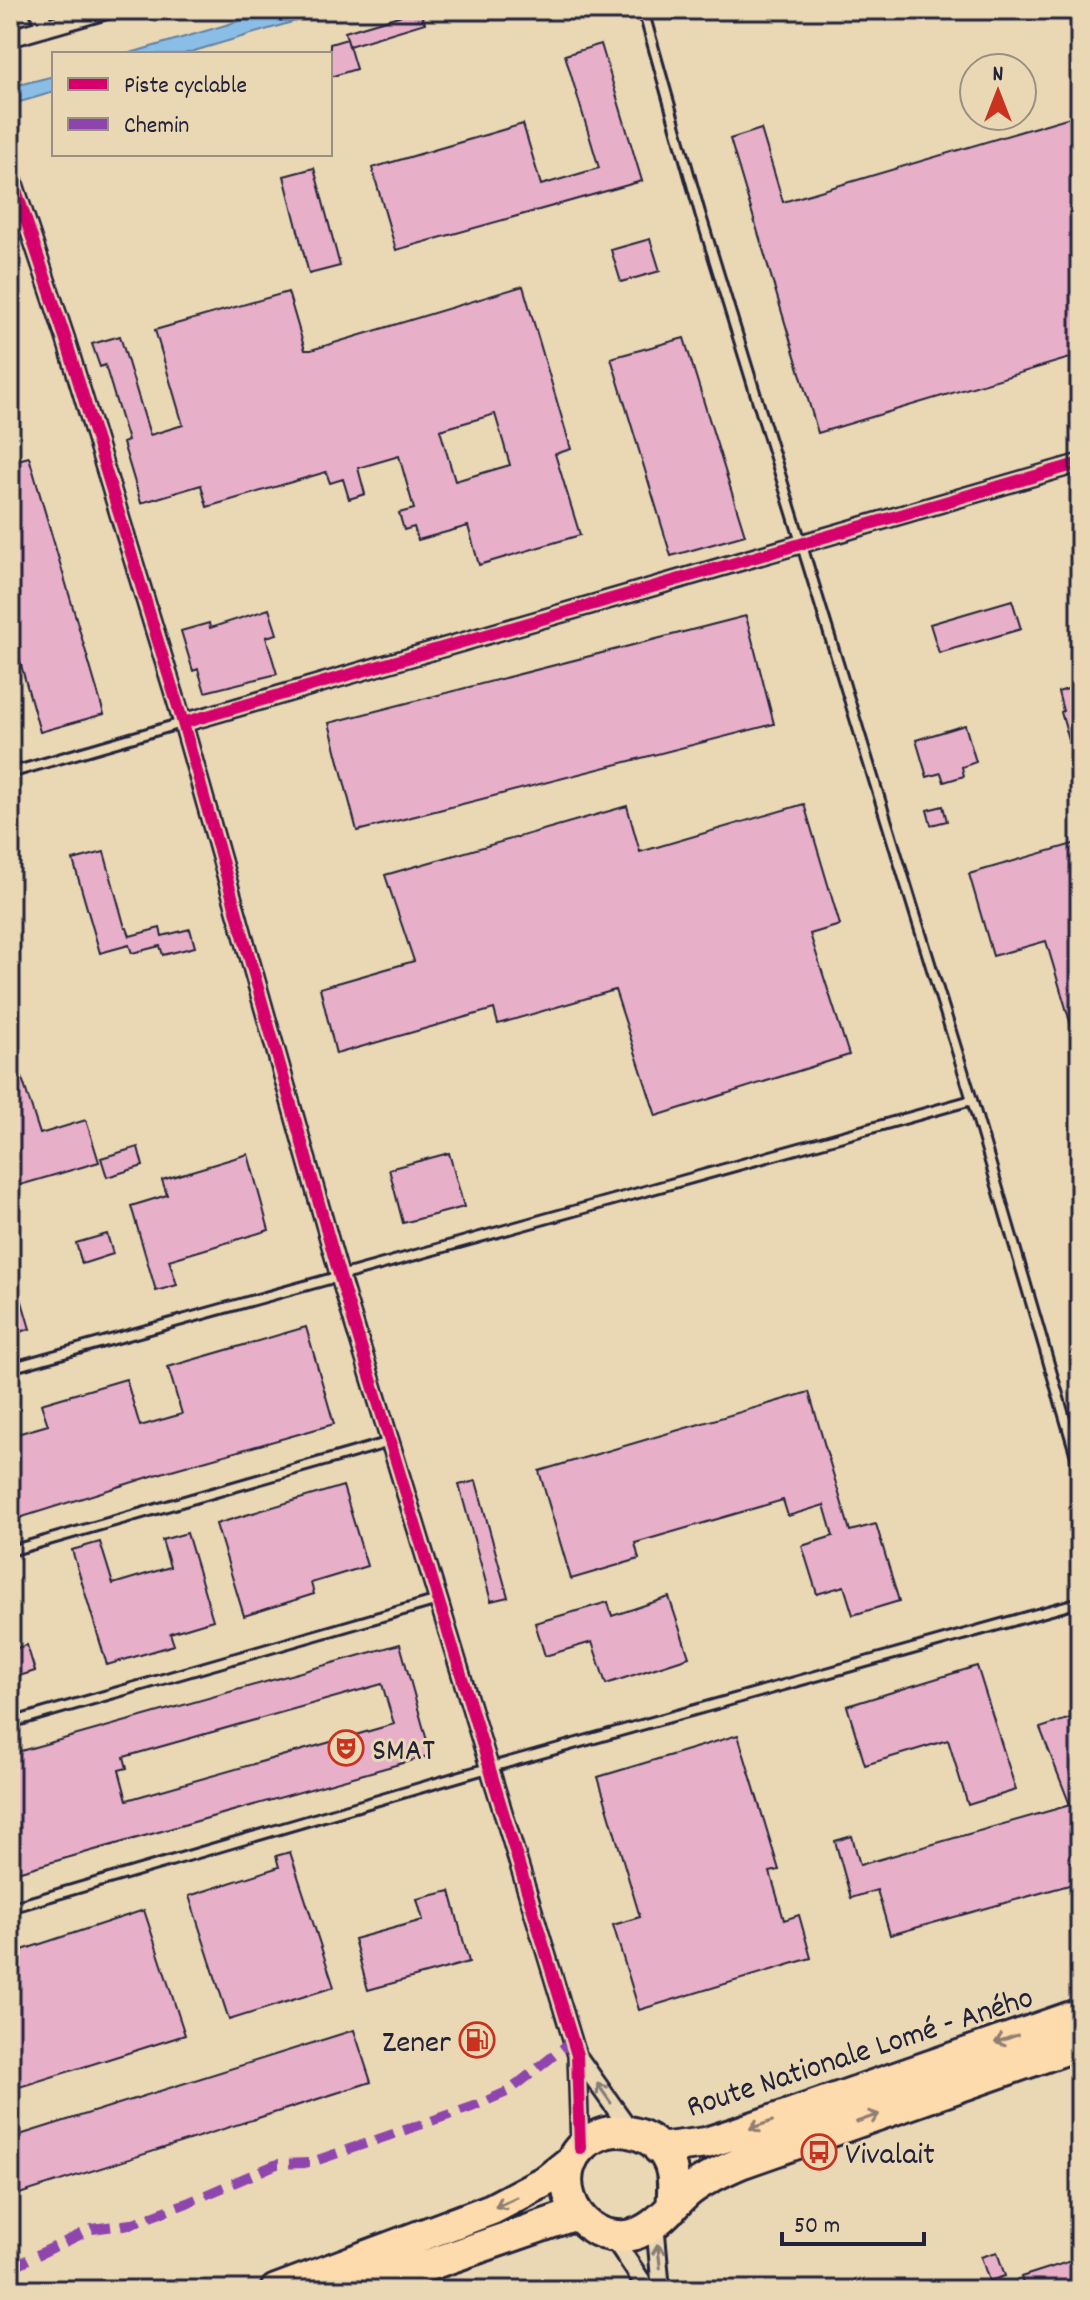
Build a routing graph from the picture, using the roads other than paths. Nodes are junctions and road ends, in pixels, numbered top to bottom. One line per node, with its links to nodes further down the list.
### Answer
1 (39, 10): 4 (street)
2 (107, 10): 4 (street)
3 (643, 10): 8 (lane)
4 (44, 27): 5 (street)
5 (10, 38)
6 (10, 172): 9 (street)
7 (1080, 463): 8 (street)
8 (803, 544): 9 (street); 11 (lane)
9 (183, 723): 10 (lane); 12 (street)
10 (10, 773)
11 (972, 1100): 12 (lane); 15 (lane)
12 (339, 1274): 13 (lane); 14 (street)
13 (10, 1368)
14 (390, 1442): 16 (lane); 17 (street)
15 (1080, 1470)
16 (10, 1551)
17 (438, 1600): 19 (lane); 20 (street)
18 (1080, 1602): 20 (lane)
19 (10, 1723)
20 (488, 1768): 21 (lane); 24 (street)
21 (10, 1908)
22 (1080, 2014): 26 (highway, Route Nationale Lomé - Aného, one-way to 26)
23 (1080, 2044): 29 (highway, Route Nationale Lomé - Aného, one-way to 23)
24 (577, 2055): 25 (street, one-way to 24); 27 (street)
25 (631, 2131): 26 (highway); 27 (highway)
26 (659, 2149): 29 (highway)
27 (576, 2154): 28 (highway); 31 (highway, one-way to 31)
28 (576, 2214): 30 (highway); 32 (highway)
29 (663, 2215): 30 (highway); 34 (street, one-way to 29)
30 (611, 2235): 33 (street)
31 (276, 2290)
32 (356, 2290)
33 (648, 2290)
34 (661, 2290)

